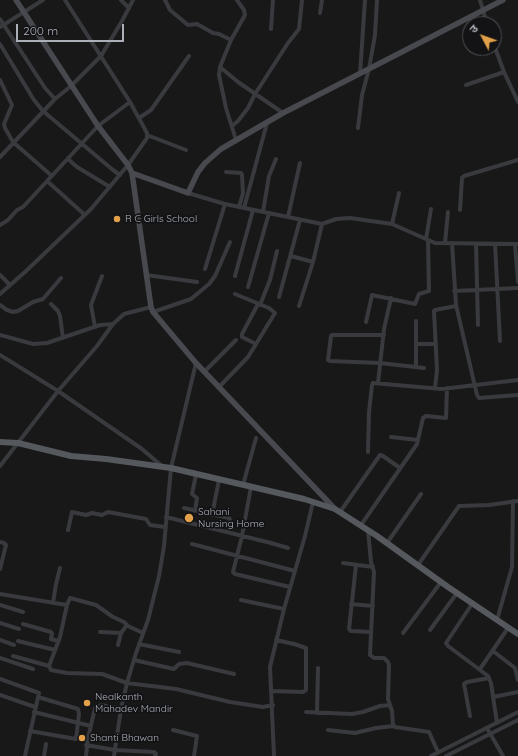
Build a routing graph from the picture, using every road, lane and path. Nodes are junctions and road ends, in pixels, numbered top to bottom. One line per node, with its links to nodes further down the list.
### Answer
1 (16, 0): 17 (street)
2 (43, 0): 17 (street)
3 (65, 0): 25 (street)
4 (120, 0): 15 (street)
5 (132, 0): 15 (street)
6 (165, 0): 23 (street)
7 (237, 0): 23 (street)
8 (273, 0): 22 (street)
9 (302, 0): 35 (street)
10 (322, 0): 18 (street)
11 (365, 0): 31 (street)
12 (377, 0): 29 (street)
13 (480, 0): 16 (street)
14 (503, 0): 16 (street)
15 (128, 7): 25 (street)
16 (483, 11): 19 (street); 29 (street)
17 (24, 12): 21 (street); 34 (street)
18 (320, 13)
19 (485, 16)
20 (0, 19): 21 (street)
21 (2, 26): 36 (street)
22 (271, 29)
23 (231, 40): 28 (street)
24 (0, 44): 39 (street)
25 (101, 56): 34 (street); 37 (street)
26 (189, 56): 41 (street)
27 (498, 56): 30 (street)
28 (220, 67): 35 (street); 44 (street)
29 (369, 69): 31 (street); 45 (street)
30 (504, 72): 33 (street); 38 (street)
31 (360, 74): 40 (street)
32 (0, 80): 48 (street)
33 (466, 85)
34 (71, 86): 36 (street); 43 (street)
35 (255, 94): 40 (street); 44 (street)
36 (55, 98): 39 (street)
37 (130, 102): 41 (street); 43 (street)
38 (518, 102)
39 (43, 111): 48 (street); 49 (street)
40 (283, 113): 42 (street)
41 (139, 118): 46 (street)
42 (267, 123): 47 (street); 66 (street)
43 (98, 126): 49 (street); 56 (street)
44 (232, 126): 47 (street)
45 (358, 128)
46 (147, 136): 50 (street); 56 (street)
47 (236, 140): 63 (street)
48 (13, 142): 51 (street); 60 (street)
49 (82, 144): 52 (street); 59 (street)
50 (186, 150)
51 (0, 157)
52 (68, 159): 60 (street); 62 (street)
53 (276, 159): 70 (street)
54 (518, 160): 69 (street)
55 (300, 163): 74 (street)
56 (128, 165): 57 (street); 59 (street)
57 (132, 172): 63 (street); 90 (street)
58 (226, 172): 66 (street)
59 (120, 175): 62 (street)
60 (52, 176): 61 (street)
61 (47, 181): 73 (street); 78 (street)
62 (110, 187): 73 (street)
63 (188, 193): 65 (street)
64 (399, 193): 77 (street)
65 (225, 204): 66 (street); 89 (street)
66 (242, 207): 68 (street)
67 (431, 209): 79 (street)
68 (253, 210): 70 (street); 93 (street)
69 (460, 210)
70 (264, 212): 72 (street)
71 (448, 212): 81 (street)
72 (269, 213): 74 (street); 98 (street)
73 (85, 215): 97 (street)
74 (288, 217): 75 (street)
75 (300, 220): 76 (street); 87 (street)
76 (322, 224): 77 (street); 88 (street)
77 (392, 224): 79 (street)
78 (0, 225)
79 (427, 239): 81 (street); 106 (street)
80 (230, 242): 112 (street)
81 (445, 243): 82 (street)
82 (452, 243): 83 (street); 102 (street)
83 (476, 244): 84 (street); 101 (street)
84 (495, 244): 85 (street); 100 (street)
85 (517, 244): 96 (street)
86 (277, 251): 108 (street)
87 (291, 256): 88 (street); 105 (street)
88 (313, 262): 110 (street)
89 (205, 269)
90 (146, 274): 95 (street); 112 (street)
91 (0, 275): 97 (street)
92 (102, 276): 117 (street)
93 (234, 276)
94 (61, 278): 109 (street)
95 (197, 282)
96 (518, 282)
97 (10, 285): 103 (street)
98 (248, 287)
99 (518, 288): 100 (street)
100 (496, 289): 101 (street); 122 (street)
101 (478, 290): 102 (street); 116 (street)
102 (454, 291): 111 (street)
103 (0, 294)
104 (235, 294): 108 (street)
105 (279, 297)
106 (391, 298): 114 (street); 119 (street)
107 (51, 304): 120 (street)
108 (259, 304): 123 (street); 123 (street)
109 (0, 305)
110 (299, 306)
111 (456, 306): 125 (street); 134 (street)
112 (152, 310): 115 (street); 127 (street)
113 (416, 321): 124 (street)
114 (366, 322)
115 (113, 324): 117 (street); 138 (street)
116 (478, 325)
117 (94, 327): 120 (street)
118 (0, 335): 120 (street)
119 (384, 335): 128 (street); 128 (street)
120 (63, 338)
121 (236, 340): 131 (street)
122 (500, 341)
123 (256, 344): 135 (street)
124 (416, 344): 125 (street); 129 (street)
125 (436, 344): 136 (street)
126 (0, 355): 138 (street)
127 (196, 363): 131 (street); 148 (street)
128 (380, 363): 129 (street); 133 (street)
129 (416, 367): 130 (street)
130 (424, 368)
131 (204, 372): 135 (street)
132 (518, 380): 134 (street)
133 (378, 383): 136 (street); 145 (street)
134 (474, 384): 137 (street); 139 (street)
135 (219, 387): 159 (street)
136 (435, 388): 137 (street)
137 (447, 388): 142 (street)
138 (58, 391): 144 (street); 147 (street)
139 (518, 395)
140 (391, 437): 142 (street)
141 (256, 438): 152 (street)
142 (418, 440): 149 (street)
143 (0, 442): 144 (main road)
144 (18, 444): 146 (street); 147 (main road)
145 (368, 452)
146 (0, 466)
147 (163, 467): 148 (main road)
148 (171, 468): 150 (main road); 161 (street)
149 (400, 468): 159 (street); 162 (street)
150 (196, 475): 151 (main road); 158 (street)
151 (219, 480): 152 (main road); 160 (street)
152 (243, 485): 153 (main road)
153 (252, 487): 156 (main road); 167 (street)
154 (421, 494): 169 (street)
155 (516, 501): 175 (street); 177 (street)
156 (312, 502): 159 (main road); 181 (street)
157 (184, 508): 158 (street)
158 (195, 511): 160 (street)
159 (338, 511): 162 (main road)
160 (212, 514): 166 (street)
161 (166, 517): 163 (street); 166 (street)
162 (361, 525): 165 (main road)
163 (165, 527): 164 (street); 205 (street)
164 (68, 530)
165 (368, 530): 169 (main road); 176 (street)
166 (229, 532): 167 (street)
167 (242, 536): 171 (street); 172 (street)
168 (0, 542): 180 (street)
169 (387, 543): 175 (main road)
170 (192, 544): 172 (street)
171 (288, 548)
172 (237, 555): 181 (street); 183 (street)
173 (343, 564): 174 (street)
174 (356, 565): 176 (street); 188 (street)
175 (418, 565): 182 (main road)
176 (373, 567): 192 (street)
177 (512, 567): 179 (street); 195 (street)
178 (60, 568): 187 (street)
179 (518, 568)
180 (0, 569)
181 (294, 571): 183 (street)
182 (441, 582): 184 (main road); 206 (street)
183 (290, 587): 193 (street)
184 (457, 593): 189 (main road); 201 (street)
185 (0, 594): 187 (street)
186 (241, 600): 193 (street)
187 (53, 603): 191 (street)
188 (352, 604): 192 (street); 203 (street)
189 (472, 604): 195 (main road); 224 (street)
190 (0, 605): 194 (street)
191 (67, 605): 198 (street); 211 (street)
192 (373, 606): 203 (street)
193 (284, 609): 209 (street)
194 (23, 612)
195 (497, 620): 199 (main road)
196 (0, 622): 200 (street)
197 (23, 624): 211 (street)
198 (127, 625): 204 (street); 205 (street)
199 (508, 628): 207 (main road); 216 (street)
200 (19, 629)
201 (430, 630)
202 (100, 632): 204 (street)
203 (371, 632): 236 (street)
204 (121, 633): 212 (street)
205 (143, 633): 213 (street)
206 (403, 633)
207 (518, 633)
208 (0, 640): 214 (street)
209 (276, 640): 231 (street); 231 (street)
210 (18, 641): 215 (street)
211 (58, 642): 215 (street)
212 (118, 644)
213 (139, 644): 217 (street); 220 (street)
214 (14, 645)
215 (55, 650): 221 (street)
216 (493, 651): 224 (street); 225 (street)
217 (179, 652)
218 (13, 656): 221 (street)
219 (0, 658): 223 (street)
220 (134, 660): 226 (street); 230 (street)
221 (49, 666): 230 (street)
222 (318, 668): 243 (street)
223 (33, 669)
224 (480, 669): 228 (street)
225 (517, 669): 229 (street)
226 (234, 674)
227 (0, 678): 234 (street)
228 (489, 678): 235 (street); 244 (street)
229 (518, 680)
230 (127, 682): 237 (street); 239 (street)
231 (272, 691): 237 (street)
232 (518, 692): 235 (street)
233 (0, 695): 238 (street)
234 (38, 697): 238 (street); 246 (street)
235 (493, 697): 247 (street)
236 (390, 705): 243 (street); 249 (street)
237 (273, 706): 264 (street)
238 (35, 707): 240 (street)
239 (121, 709): 248 (street); 256 (street)
240 (34, 712): 246 (street); 252 (street)
241 (306, 712): 243 (street)
242 (518, 712): 247 (street)
243 (317, 713)
244 (470, 716)
245 (518, 720): 253 (street)
246 (78, 723): 248 (street); 252 (street)
247 (497, 723): 253 (street)
248 (91, 726): 255 (street)
249 (394, 726): 251 (street); 257 (street)
250 (173, 730): 263 (street)
251 (328, 730)
252 (30, 731): 258 (street)
253 (489, 731): 257 (street); 266 (street); 267 (street)
254 (46, 744): 259 (street)
255 (86, 745): 256 (street); 260 (street)
256 (115, 750): 261 (street); 262 (street)
257 (438, 752): 265 (street)
258 (25, 756)
259 (44, 756)
260 (86, 756)
261 (114, 756)
262 (155, 756)
263 (194, 756)
264 (274, 756)
265 (432, 756)
266 (446, 756)
267 (503, 756)

